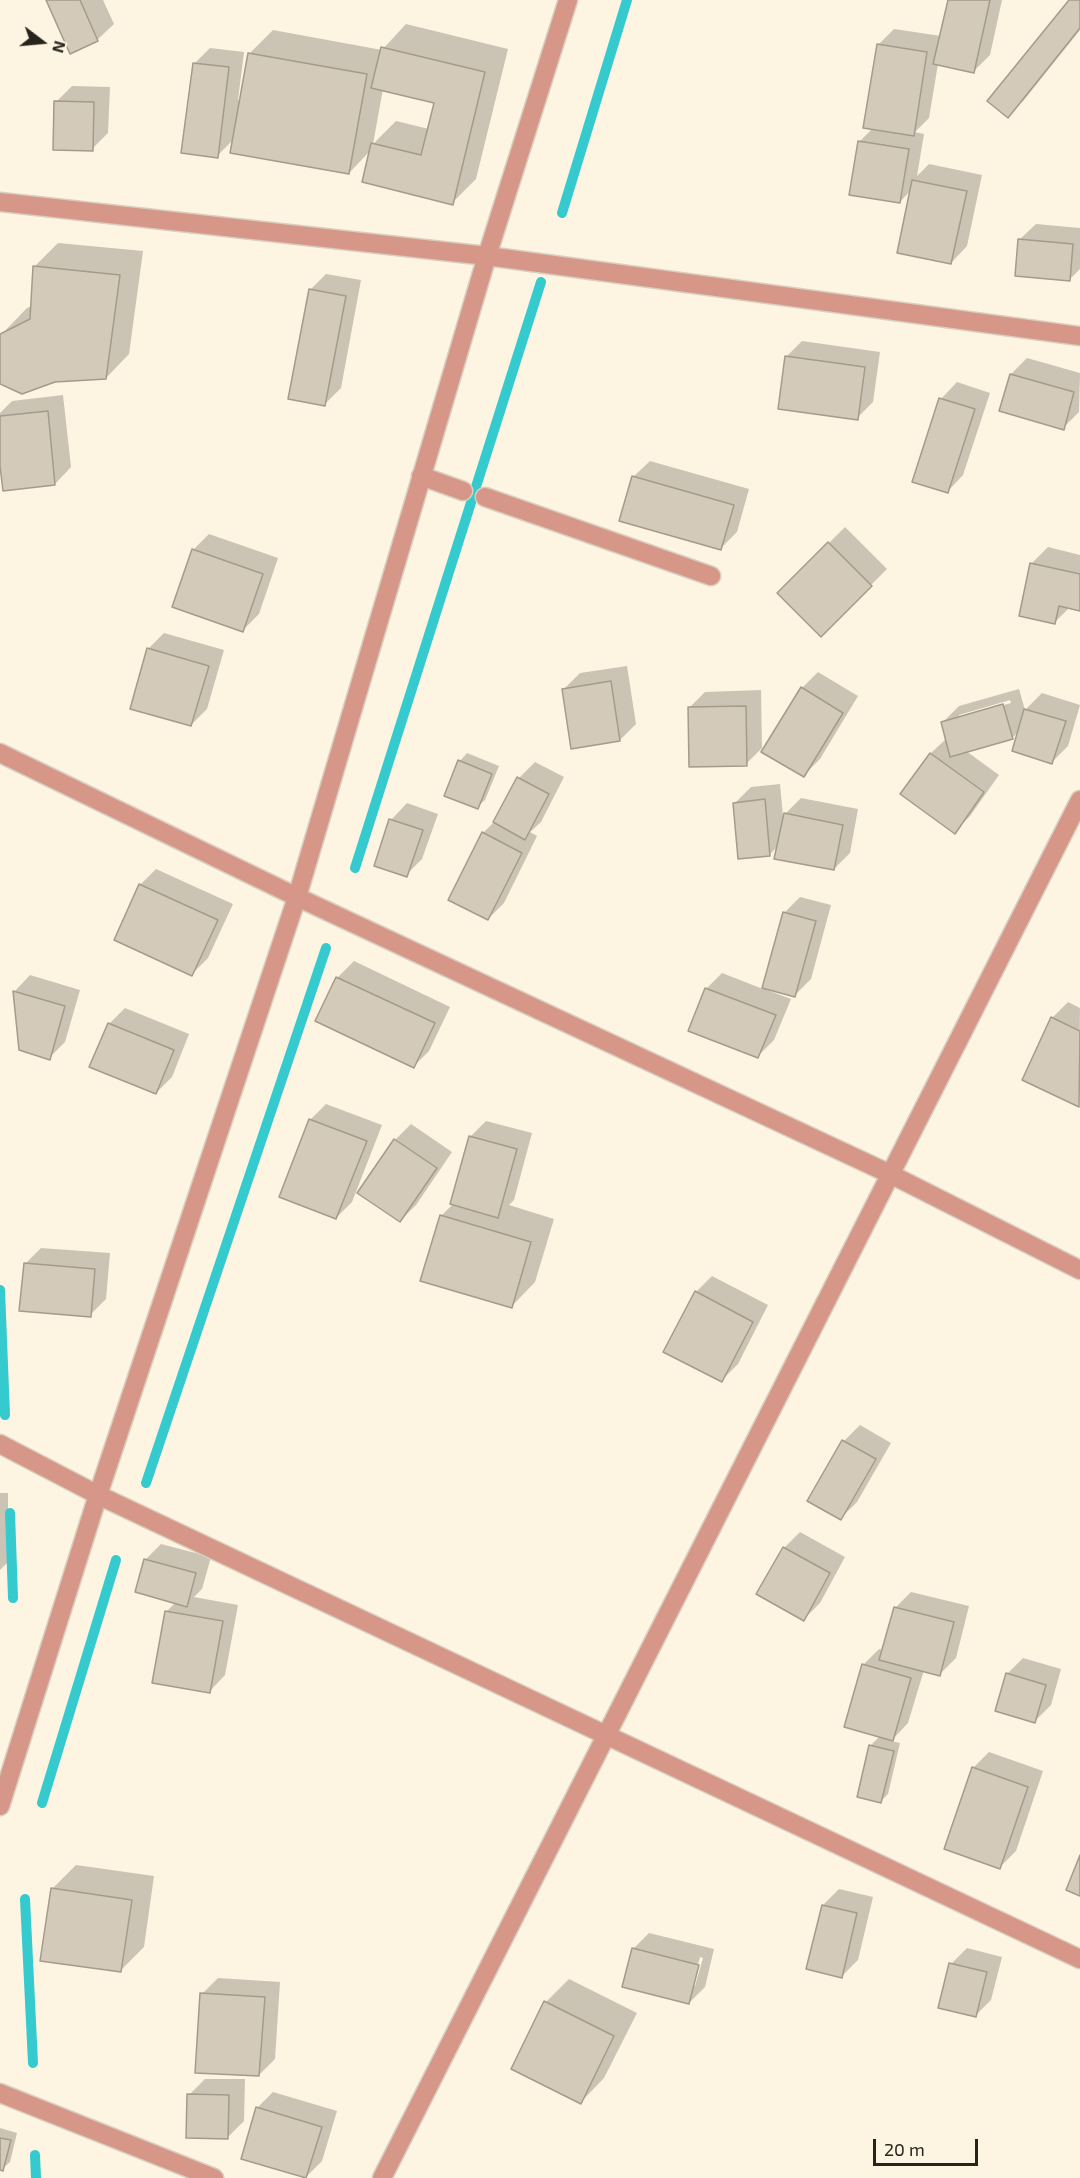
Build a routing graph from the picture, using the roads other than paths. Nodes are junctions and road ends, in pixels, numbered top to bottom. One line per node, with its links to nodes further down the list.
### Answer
1 (568, 0): 3 (street)
2 (0, 202): 3 (street)
3 (487, 256): 4 (street); 5 (street)
4 (1080, 336)
5 (421, 476): 6 (street); 11 (street)
6 (463, 491)
7 (485, 497): 8 (street)
8 (711, 576)
9 (0, 753): 11 (street)
10 (1080, 800): 12 (street)
11 (297, 897): 12 (street); 15 (street)
12 (890, 1174): 13 (street); 16 (street)
13 (1080, 1270)
14 (0, 1444): 15 (street)
15 (98, 1495): 16 (street); 17 (street)
16 (606, 1736): 18 (street); 21 (street)
17 (0, 1806)
18 (1080, 1959)
19 (0, 2093): 20 (street)
20 (214, 2178)
21 (382, 2178)

